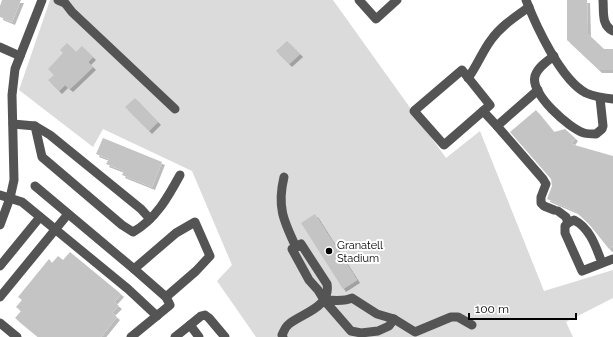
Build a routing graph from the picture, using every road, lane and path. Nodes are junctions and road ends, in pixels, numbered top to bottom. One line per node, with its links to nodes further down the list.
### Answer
1 (42, 0): 9 (street)
2 (58, 0): 15 (street)
3 (359, 0): 4 (street)
4 (397, 0)
5 (604, 0): 7 (street)
6 (528, 4): 10 (street); 11 (street)
7 (613, 32)
8 (0, 47): 9 (street)
9 (20, 56): 17 (street)
10 (554, 56): 12 (street); 13 (street)
11 (468, 78): 16 (street); 16 (street)
12 (538, 90): 13 (street); 19 (street)
13 (600, 98): 14 (street)
14 (613, 99)
15 (175, 109)
16 (483, 111): 19 (street)
17 (13, 124): 18 (street); 24 (street)
18 (35, 126): 27 (street); 27 (street)
19 (497, 126): 28 (street)
20 (180, 175): 27 (street)
21 (284, 177): 37 (street)
22 (35, 186): 25 (street)
23 (0, 195): 24 (street)
24 (10, 198): 26 (street); 29 (street)
25 (68, 214): 30 (street); 34 (street)
26 (40, 217): 30 (street); 33 (street)
27 (150, 219)
28 (568, 222): 32 (street); 32 (street)
29 (0, 225)
30 (55, 230): 35 (street); 38 (street)
31 (613, 259): 32 (street)
32 (602, 263)
33 (0, 266)
34 (134, 269): 36 (street); 36 (street)
35 (0, 297)
36 (166, 297): 38 (street)
37 (324, 300): 39 (street); 39 (street); 48 (street)
38 (157, 316): 44 (street)
39 (394, 319): 42 (street)
40 (0, 323): 43 (street)
41 (190, 325): 45 (street); 46 (street); 47 (street)
42 (472, 325)
43 (17, 337)
44 (132, 337)
45 (175, 337)
46 (199, 337)
47 (225, 337)
48 (283, 337)

